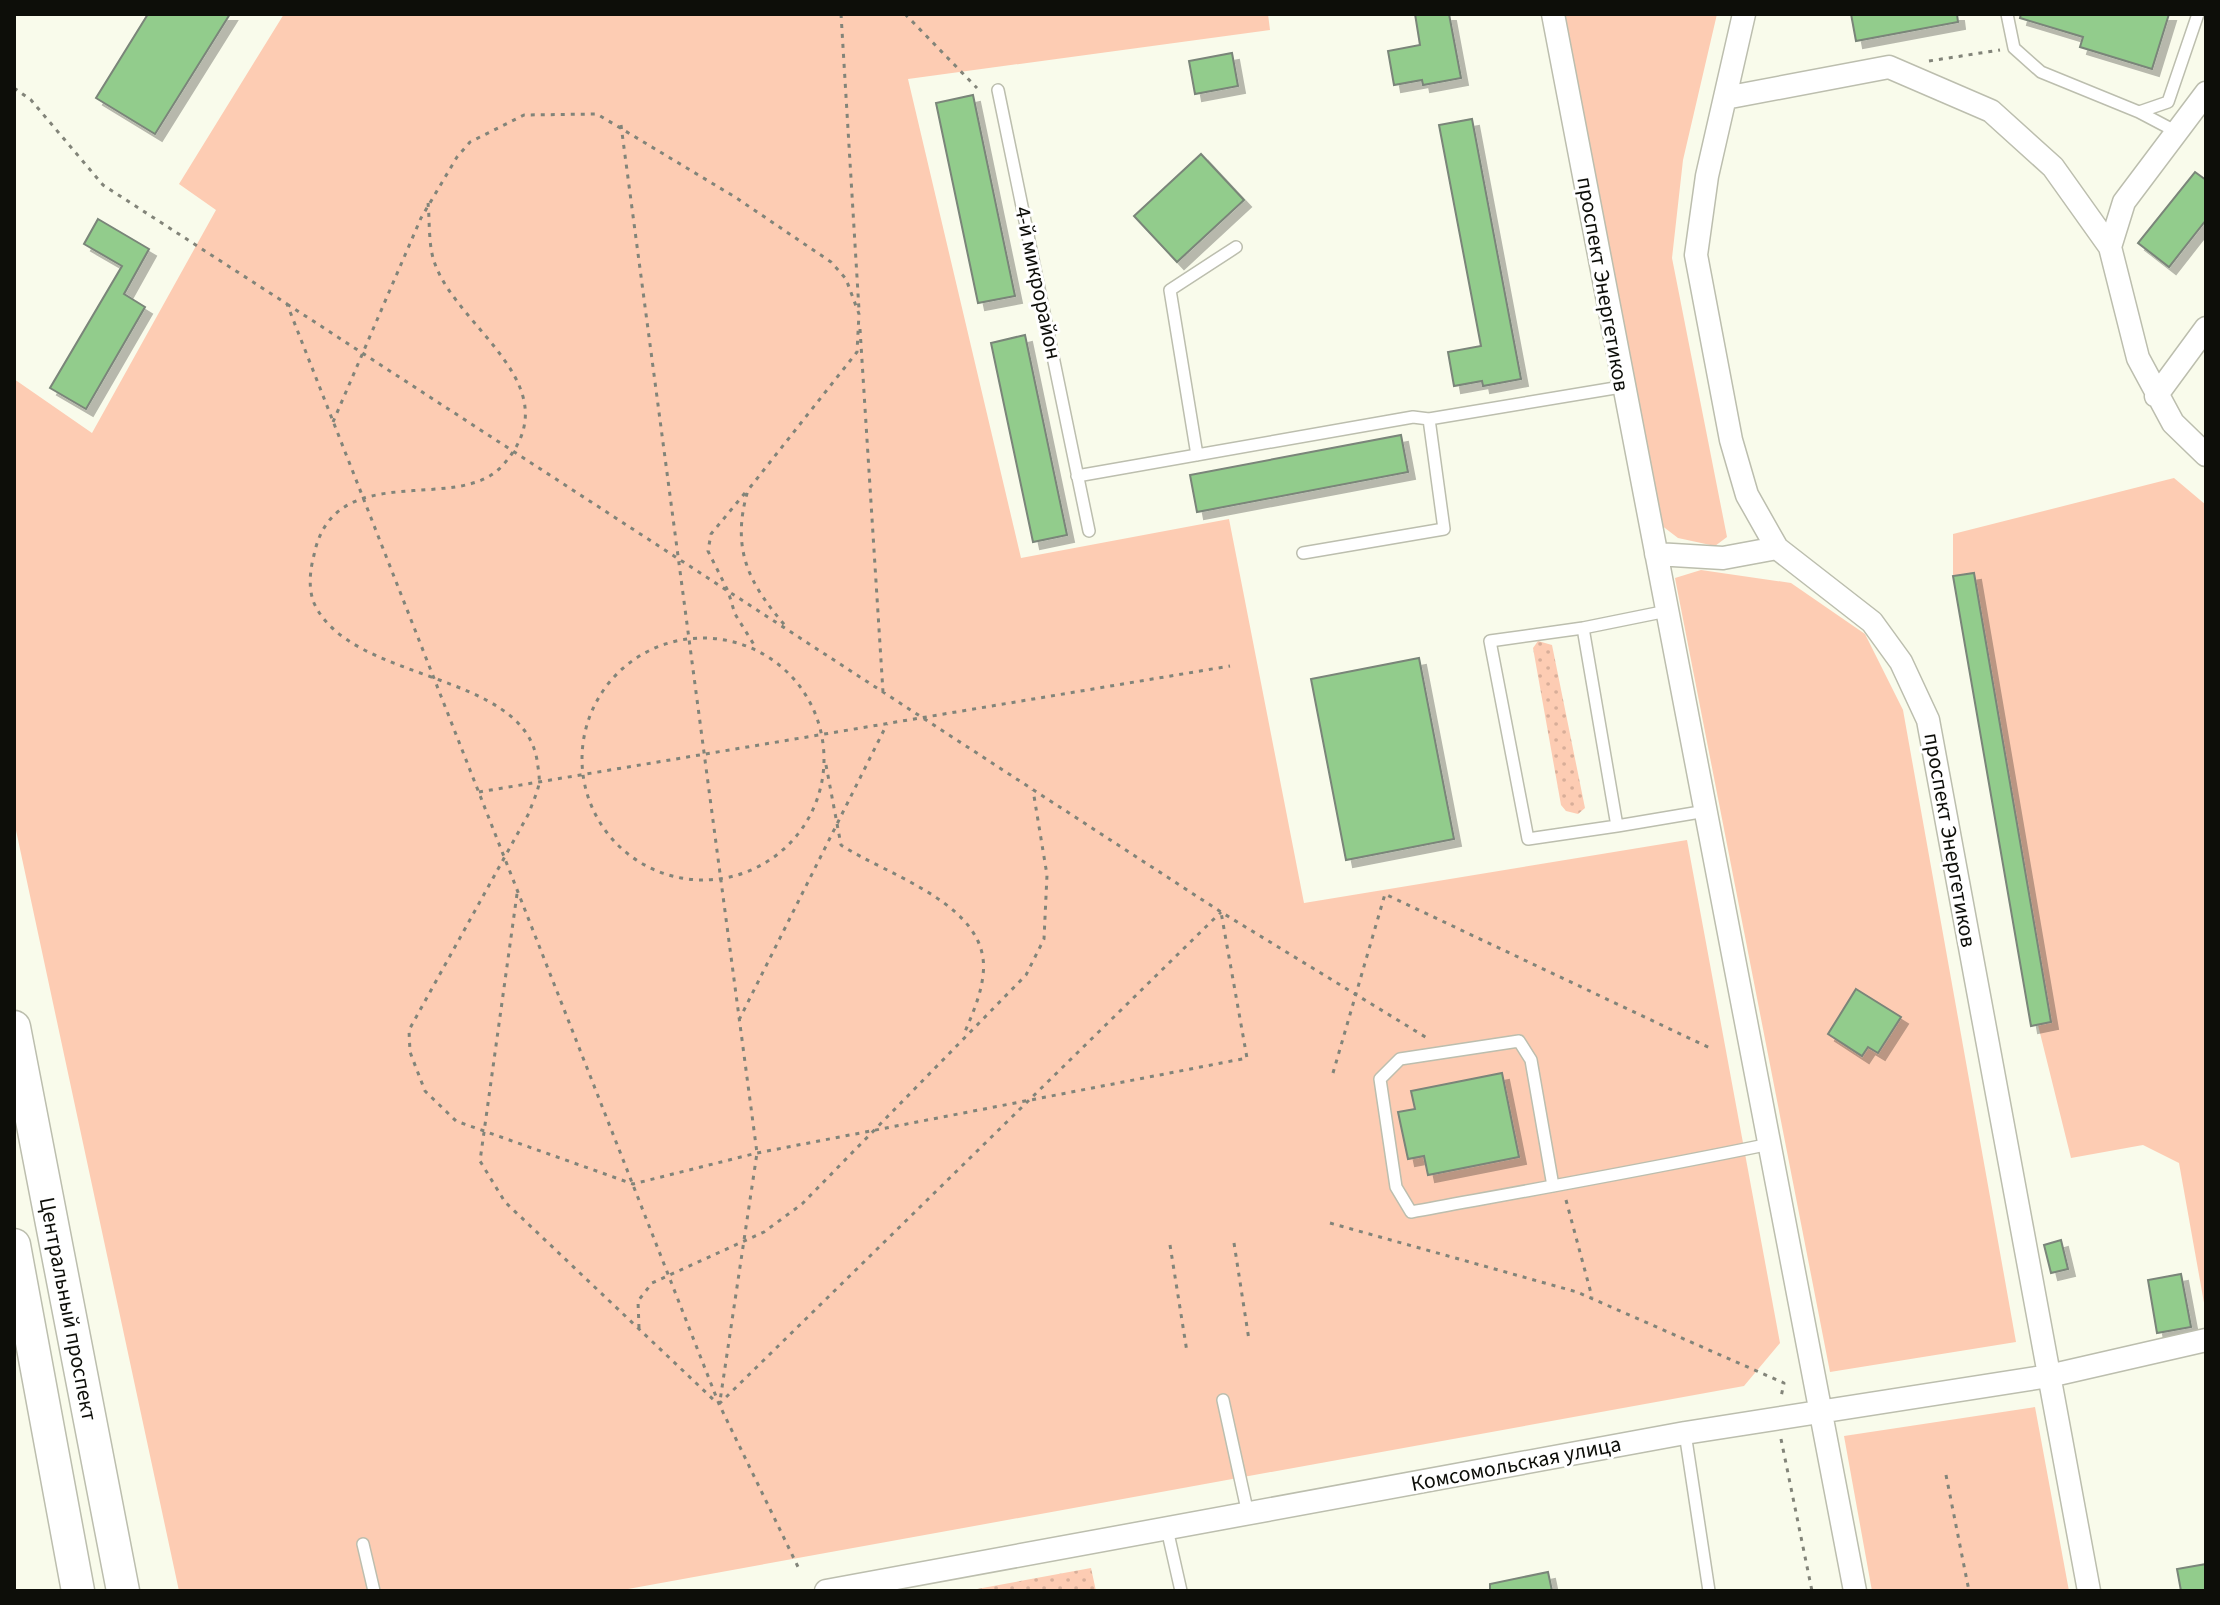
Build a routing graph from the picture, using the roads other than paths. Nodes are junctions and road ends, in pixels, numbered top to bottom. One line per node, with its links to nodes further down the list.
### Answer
1 (1553, 14): 13 (street, проспект Энергетиков)
2 (1744, 14): 7 (street, проспект Энергетиков)
3 (2007, 14): 8 (lane)
4 (2198, 14): 8 (lane)
5 (998, 90): 18 (lane, 4-й микрорайон)
6 (2206, 93): 9 (street)
7 (1725, 98): 11 (street); 20 (street, проспект Энергетиков)
8 (2139, 112): 9 (lane)
9 (2178, 132): 11 (street)
10 (1236, 247): 16 (lane)
11 (2110, 247): 14 (street)
12 (2206, 328): 14 (street)
13 (1621, 387): 15 (lane); 22 (street, проспект Энергетиков)
14 (2156, 396): 17 (street)
15 (1429, 419): 16 (lane); 21 (lane)
16 (1197, 455): 18 (lane)
17 (2206, 455)
18 (1077, 476): 19 (lane, 4-й микрорайон)
19 (1089, 531)
20 (1777, 548): 22 (street); 32 (street, проспект Энергетиков)
21 (1303, 553)
22 (1656, 554): 23 (street, проспект Энергетиков)
23 (1667, 611): 24 (lane); 25 (street, проспект Энергетиков)
24 (1583, 628): 26 (lane); 26 (lane)
25 (1707, 811): 26 (lane); 28 (street, проспект Энергетиков)
26 (1617, 826)
27 (14, 1027): 40 (main road, Центральный проспект)
28 (1770, 1144): 29 (lane); 34 (street, проспект Энергетиков)
29 (1553, 1186): 29 (lane)
30 (14, 1245): 39 (main road, Центральный проспект)
31 (2206, 1340): 32 (street, Комсомольская улица)
32 (2049, 1376): 34 (street, Комсомольская улица); 46 (street, проспект Энергетиков)
33 (1223, 1400): 36 (lane)
34 (1820, 1410): 35 (street, Комсомольская улица); 45 (street, проспект Энергетиков)
35 (1685, 1433): 36 (street, Комсомольская улица); 44 (lane)
36 (1248, 1514): 37 (street, Комсомольская улица)
37 (1167, 1529): 42 (street, Комсомольская улица); 43 (lane)
38 (363, 1544): 41 (lane)
39 (78, 1591)
40 (123, 1591)
41 (374, 1591)
42 (826, 1591)
43 (1181, 1591)
44 (1709, 1591)
45 (1855, 1591)
46 (2089, 1591)

